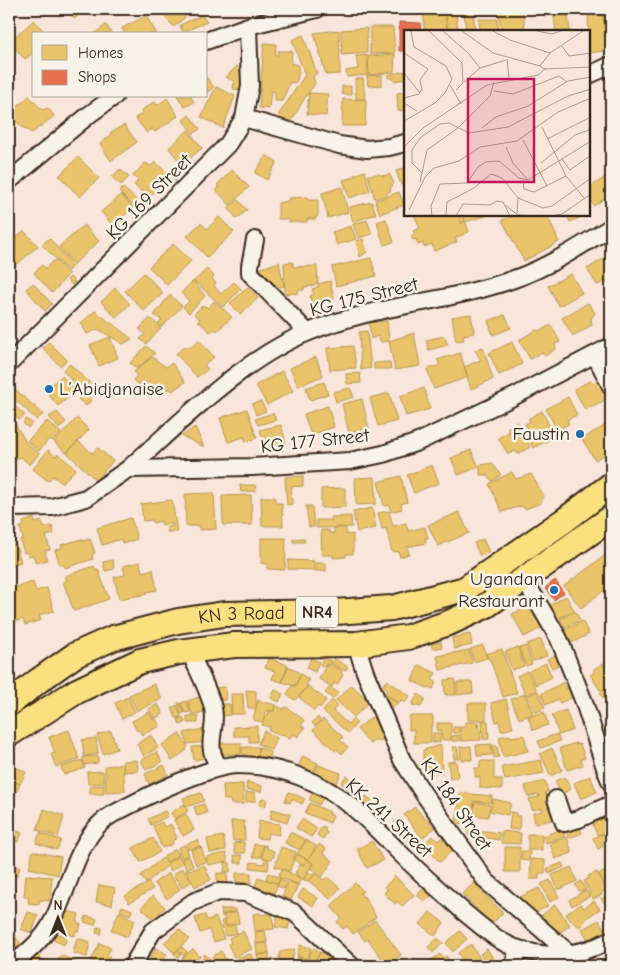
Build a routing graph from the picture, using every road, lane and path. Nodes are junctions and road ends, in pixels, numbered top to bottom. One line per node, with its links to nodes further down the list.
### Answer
1 (317, 9): 2 (street)
2 (248, 26): 3 (street); 7 (street, KG 169 Street)
3 (208, 40)
4 (611, 65): 5 (street)
5 (590, 75)
6 (112, 98): 9 (street)
7 (244, 118): 8 (street); 15 (street, KG 169 Street)
8 (404, 143)
9 (9, 181)
10 (611, 227): 12 (street, KG 175 Street)
11 (255, 240): 12 (street)
12 (307, 332): 17 (street, KG 175 Street)
13 (611, 346): 14 (street, KG 177 Street)
14 (595, 355): 16 (street); 17 (street, KG 177 Street)
15 (9, 364)
16 (611, 386)
17 (128, 469): 19 (street)
18 (611, 485): 24 (highway, KN 3 Road / NR4)
19 (9, 508)
20 (611, 518): 21 (highway, KN 3 Road / NR4)
21 (524, 580): 22 (highway, KN 3 Road / NR4); 27 (street)
22 (356, 644): 23 (highway, KN 3 Road / NR4); 32 (street, KK 184 Street)
23 (189, 650): 25 (highway, KN 3 Road / NR4); 26 (street)
24 (9, 704)
25 (9, 734)
26 (219, 767): 31 (street, KK 241 Street); 33 (street, KK 241 Street)
27 (611, 783)
28 (556, 799): 29 (street)
29 (611, 804)
30 (611, 940): 32 (street, KK 241 Street)
31 (517, 949): 32 (street, KK 241 Street); 36 (street)
32 (570, 954)
33 (9, 966)
34 (132, 966): 35 (street)
35 (352, 966)
36 (514, 966)

